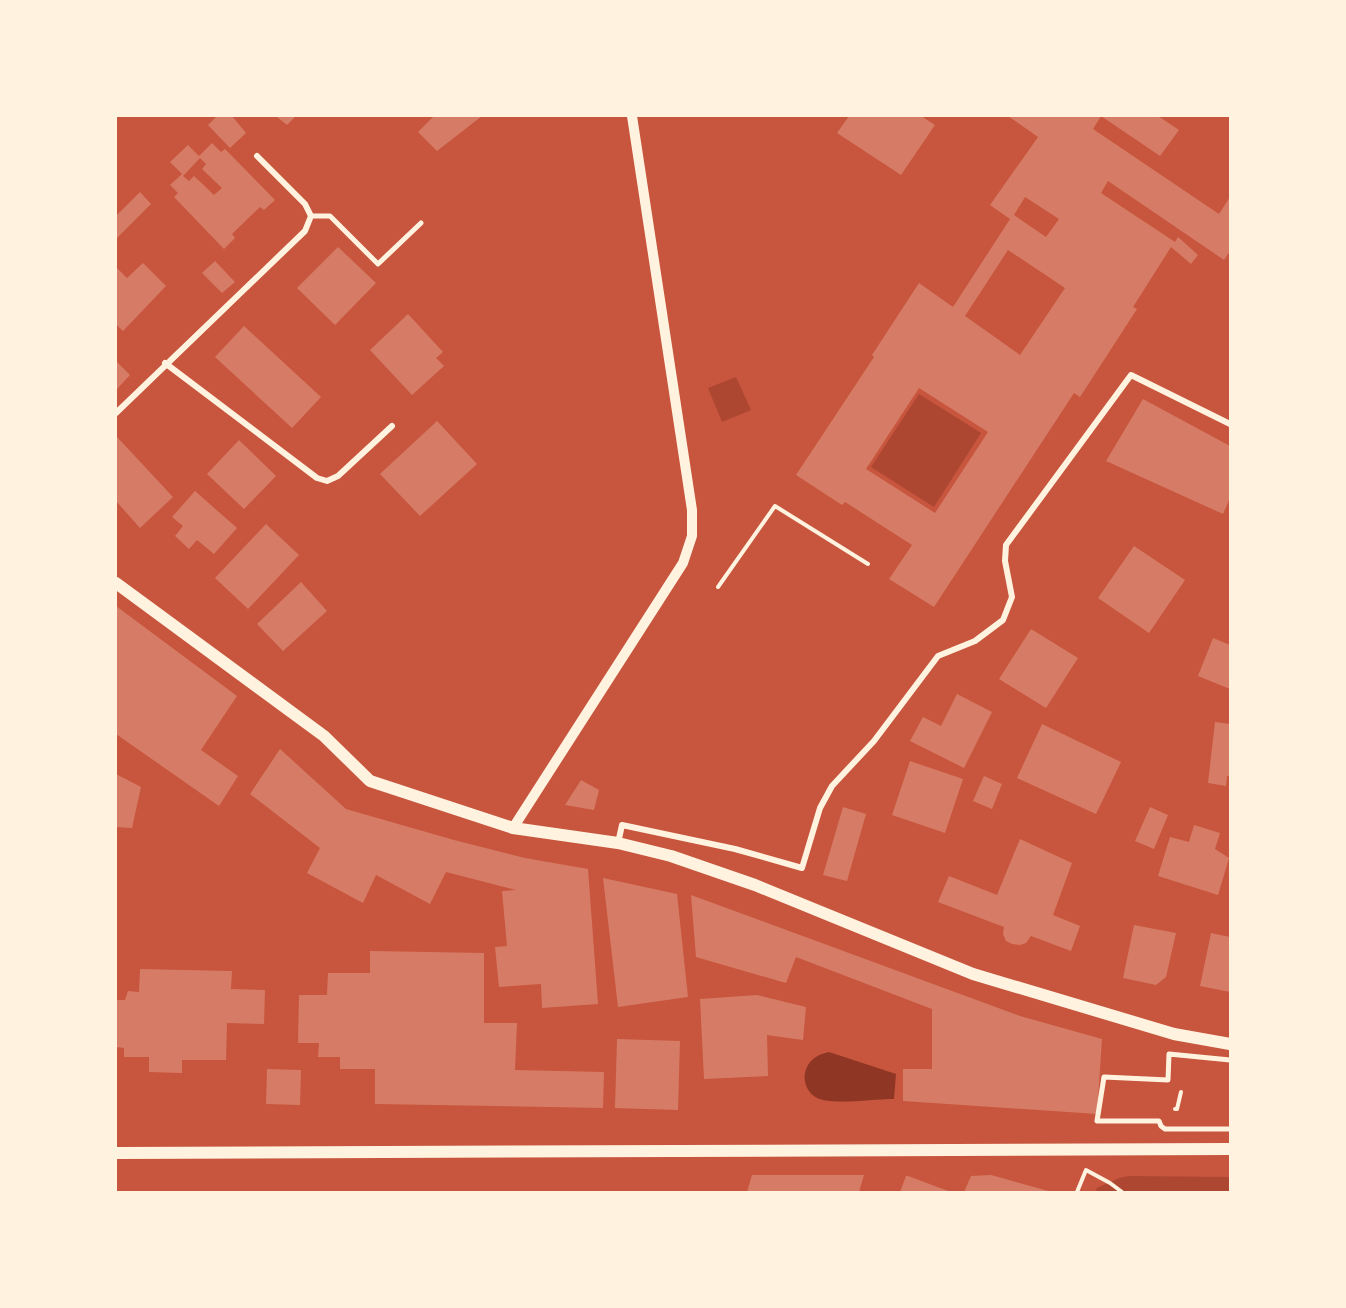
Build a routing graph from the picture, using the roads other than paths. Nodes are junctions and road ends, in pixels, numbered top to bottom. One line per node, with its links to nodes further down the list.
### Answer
1 (632, 116): 10 (street)
2 (257, 156): 3 (street)
3 (310, 216): 4 (street); 5 (street)
4 (421, 223)
5 (165, 363): 6 (street); 8 (street)
6 (116, 413)
7 (1230, 424): 11 (street)
8 (392, 426)
9 (116, 584): 10 (main road)
10 (513, 828): 11 (main road)
11 (618, 843): 12 (main road)
12 (1230, 1044)
13 (1230, 1060): 14 (street)
14 (1230, 1129)
15 (1230, 1149): 16 (main road)
16 (116, 1154)

